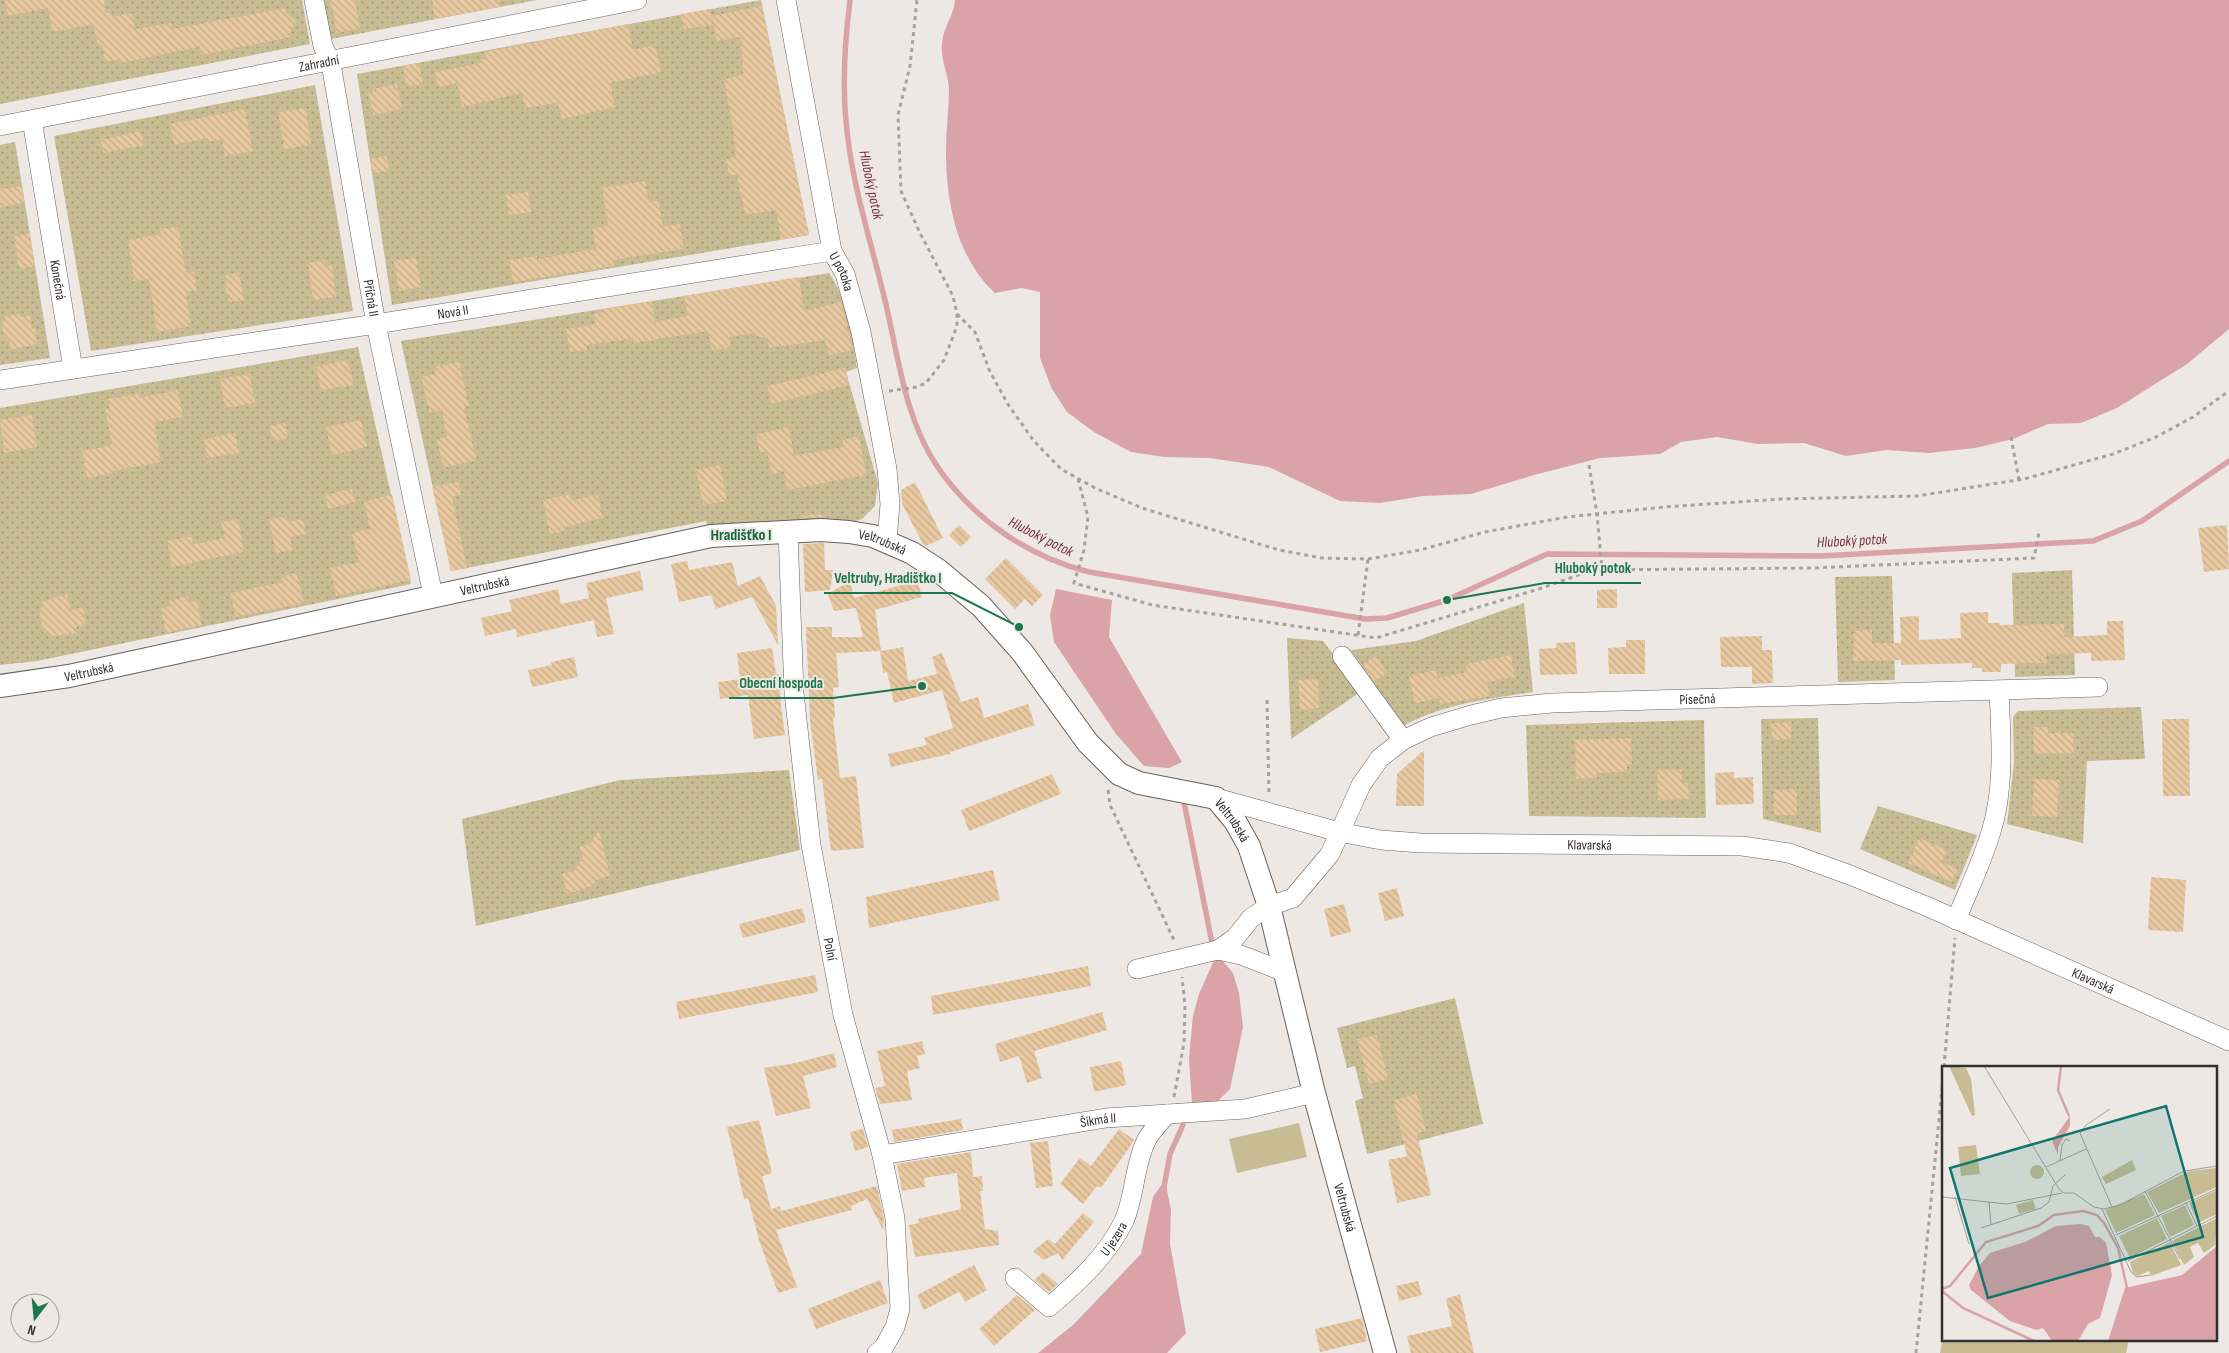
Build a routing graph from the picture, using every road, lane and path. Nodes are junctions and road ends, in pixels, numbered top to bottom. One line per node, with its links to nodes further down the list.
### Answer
1 (314, 0): 5 (street, Příčná II)
2 (637, 0): 5 (street, Zahradní)
3 (786, 0): 8 (street, U potoka)
4 (917, 0): 9 (path)
5 (330, 61): 6 (street, Zahradní); 10 (street, Příčná II)
6 (32, 120): 7 (street, Zahradní); 11 (street, Konečná)
7 (0, 126)
8 (832, 251): 10 (street, Nová II); 22 (street, U potoka)
9 (957, 314): 13 (path); 17 (path)
10 (376, 324): 11 (street, Nová II); 25 (street, Příčná II)
11 (73, 369): 12 (street)
12 (0, 380)
13 (894, 390)
14 (2229, 391): 18 (path)
15 (2011, 437): 18 (path)
16 (1588, 465): 19 (path)
17 (1078, 478): 23 (path); 26 (path)
18 (2019, 480): 19 (path)
19 (1597, 514): 23 (path); 24 (path)
20 (788, 533): 22 (street, Veltrubská); 25 (street, Veltrubská); 48 (street, Polní)
21 (2039, 533): 24 (path)
22 (887, 541): 33 (street, Veltrubská)
23 (1368, 559): 26 (path)
24 (1602, 570): 26 (path)
25 (433, 595): 28 (street, Veltrubská)
26 (1358, 633)
27 (1342, 656): 32 (street)
28 (0, 686)
29 (2098, 687): 30 (street, Písečná)
30 (1999, 691): 32 (street, Písečná); 38 (street)
31 (1267, 700): 35 (path)
32 (1403, 740): 36 (street, Písečná)
33 (1103, 759): 34 (street, Veltrubská); 40 (path)
34 (1216, 798): 35 (street, Klavarská); 37 (street, Veltrubská)
35 (1270, 813): 36 (street, Klavarská)
36 (1339, 832): 37 (street, Písečná); 38 (street, Klavarská)
37 (1269, 906): 39 (street); 42 (street, Veltrubská)
38 (1956, 920): 43 (street, Klavarská); 44 (path)
39 (1218, 950): 40 (street); 42 (street)
40 (1180, 959): 41 (street); 47 (path)
41 (1137, 969)
42 (1285, 972): 46 (street, Veltrubská)
43 (2229, 1041)
44 (1944, 1066)
45 (1942, 1091): 52 (path)
46 (1314, 1093): 47 (street, Šikmá II); 51 (street, Veltrubská)
47 (1167, 1114): 48 (street, Šikmá II); 49 (street, U jezera)
48 (882, 1155): 50 (street, Polní)
49 (1014, 1278)
50 (877, 1353)
51 (1385, 1353)
52 (1916, 1353)

